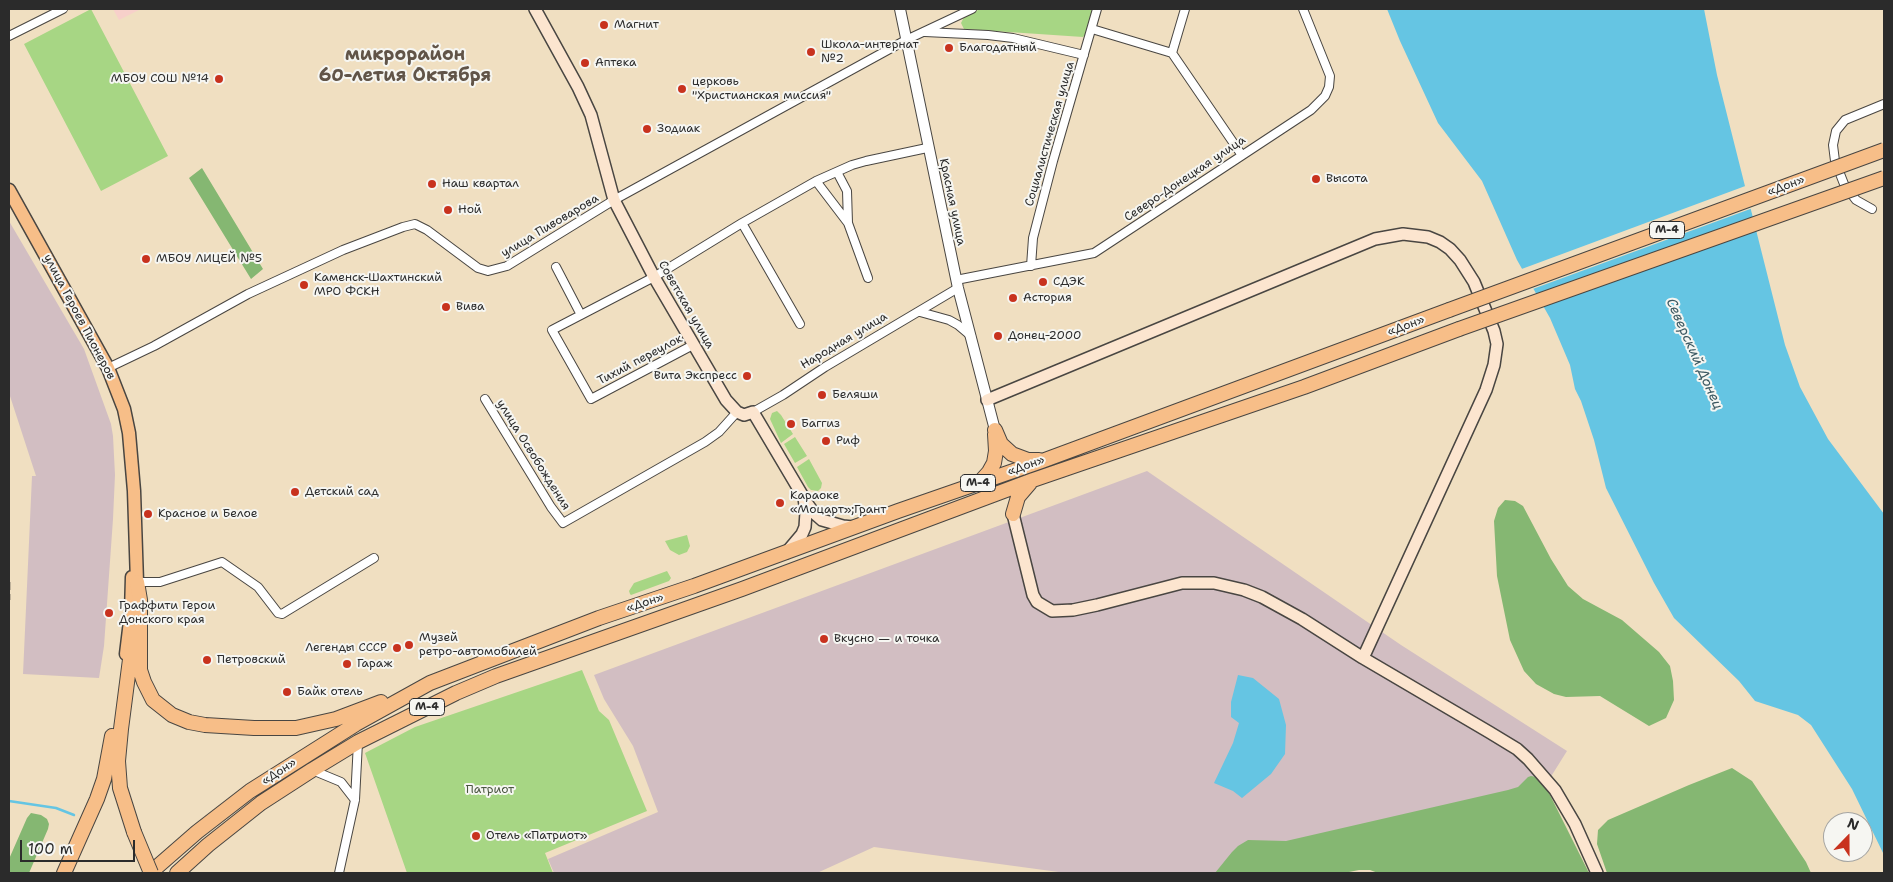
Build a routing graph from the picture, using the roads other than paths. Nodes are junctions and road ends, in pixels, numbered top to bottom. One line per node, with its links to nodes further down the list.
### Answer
1 (63, 9): 10 (street)
2 (535, 9): 22 (main road, Советская улица)
3 (900, 9): 11 (street, Красная улица)
4 (972, 9): 9 (street, улица Пивоварова)
5 (1097, 9): 8 (street, Социалистическая улица)
6 (1185, 9): 12 (street)
7 (1303, 9): 17 (street, Северо-Донецкая улица)
8 (1092, 29): 12 (street); 13 (street, Социалистическая улица)
9 (923, 32): 11 (street, улица Пивоварова); 13 (street)
10 (9, 36)
11 (906, 40): 15 (street, Красная улица); 22 (street, улица Пивоварова)
12 (1172, 53): 17 (street)
13 (1084, 55): 26 (street, Социалистическая улица)
14 (1884, 104): 23 (street)
15 (928, 148): 18 (street, Тихий переулок); 30 (street, Красная улица)
16 (1884, 150): 41 (highway, «Дон» / М-4, bridge)
17 (1241, 154): 26 (street, Северо-Донецкая улица)
18 (837, 172): 20 (street, Тихий переулок); 24 (street)
19 (1884, 178): 42 (highway, «Дон» / М-4, bridge)
20 (816, 181): 24 (street); 25 (street, Тихий переулок)
21 (9, 190): 36 (main road, улица Героев Пионеров)
22 (614, 200): 28 (main road, Советская улица); 36 (street, улица Пивоварова)
23 (1872, 208)
24 (848, 222): 29 (street)
25 (742, 223): 28 (street, Тихий переулок); 33 (street)
26 (1031, 266): 30 (street, Северо-Донецкая улица)
27 (556, 267): 32 (street)
28 (654, 277): 32 (street, Тихий переулок); 35 (main road, Советская улица)
29 (868, 278)
30 (957, 284): 31 (street, Народная улица); 34 (street, Красная улица)
31 (920, 312): 34 (street); 39 (street, Народная улица)
32 (581, 315): 35 (street, Тихий переулок)
33 (800, 324)
34 (971, 336): 38 (street, Красная улица)
35 (693, 345): 39 (main road, Советская улица)
36 (108, 368): 51 (main road, улица Героев Пионеров)
37 (485, 399): 47 (street, улица Освобождения)
38 (987, 400): 40 (street, Красная улица); 52 (main road)
39 (745, 413): 44 (main road, Советская улица); 47 (street, Народная улица)
40 (995, 430): 41 (highway); 43 (highway)
41 (1042, 461): 43 (highway, «Дон» / М-4)
42 (1032, 480): 45 (highway, «Дон» / М-4); 46 (highway)
43 (980, 482): 48 (highway, «Дон» / М-4)
44 (804, 498): 48 (main road); 49 (main road, Советская улица)
45 (984, 499): 46 (highway); 55 (highway, «Дон» / М-4)
46 (1013, 514): 52 (main road)
47 (562, 523)
48 (855, 527): 49 (highway, «Дон» / М-4)
49 (784, 554): 54 (highway, «Дон» / М-4)
50 (374, 558): 51 (street)
51 (135, 582): 53 (main road, улица Героев Пионеров); 54 (highway); 58 (highway)
52 (1362, 658): 64 (main road)
53 (123, 677): 58 (highway); 59 (highway)
54 (430, 683): 61 (highway, «Дон» / М-4)
55 (358, 742): 56 (highway, «Дон» / М-4); 57 (street)
56 (312, 770): 57 (street); 62 (highway, «Дон» / М-4)
57 (355, 800): 63 (street)
58 (132, 833): 60 (highway); 61 (highway, bridge)
59 (64, 873)
60 (146, 873)
61 (150, 873)
62 (178, 873)
63 (339, 873)
64 (1597, 873)

